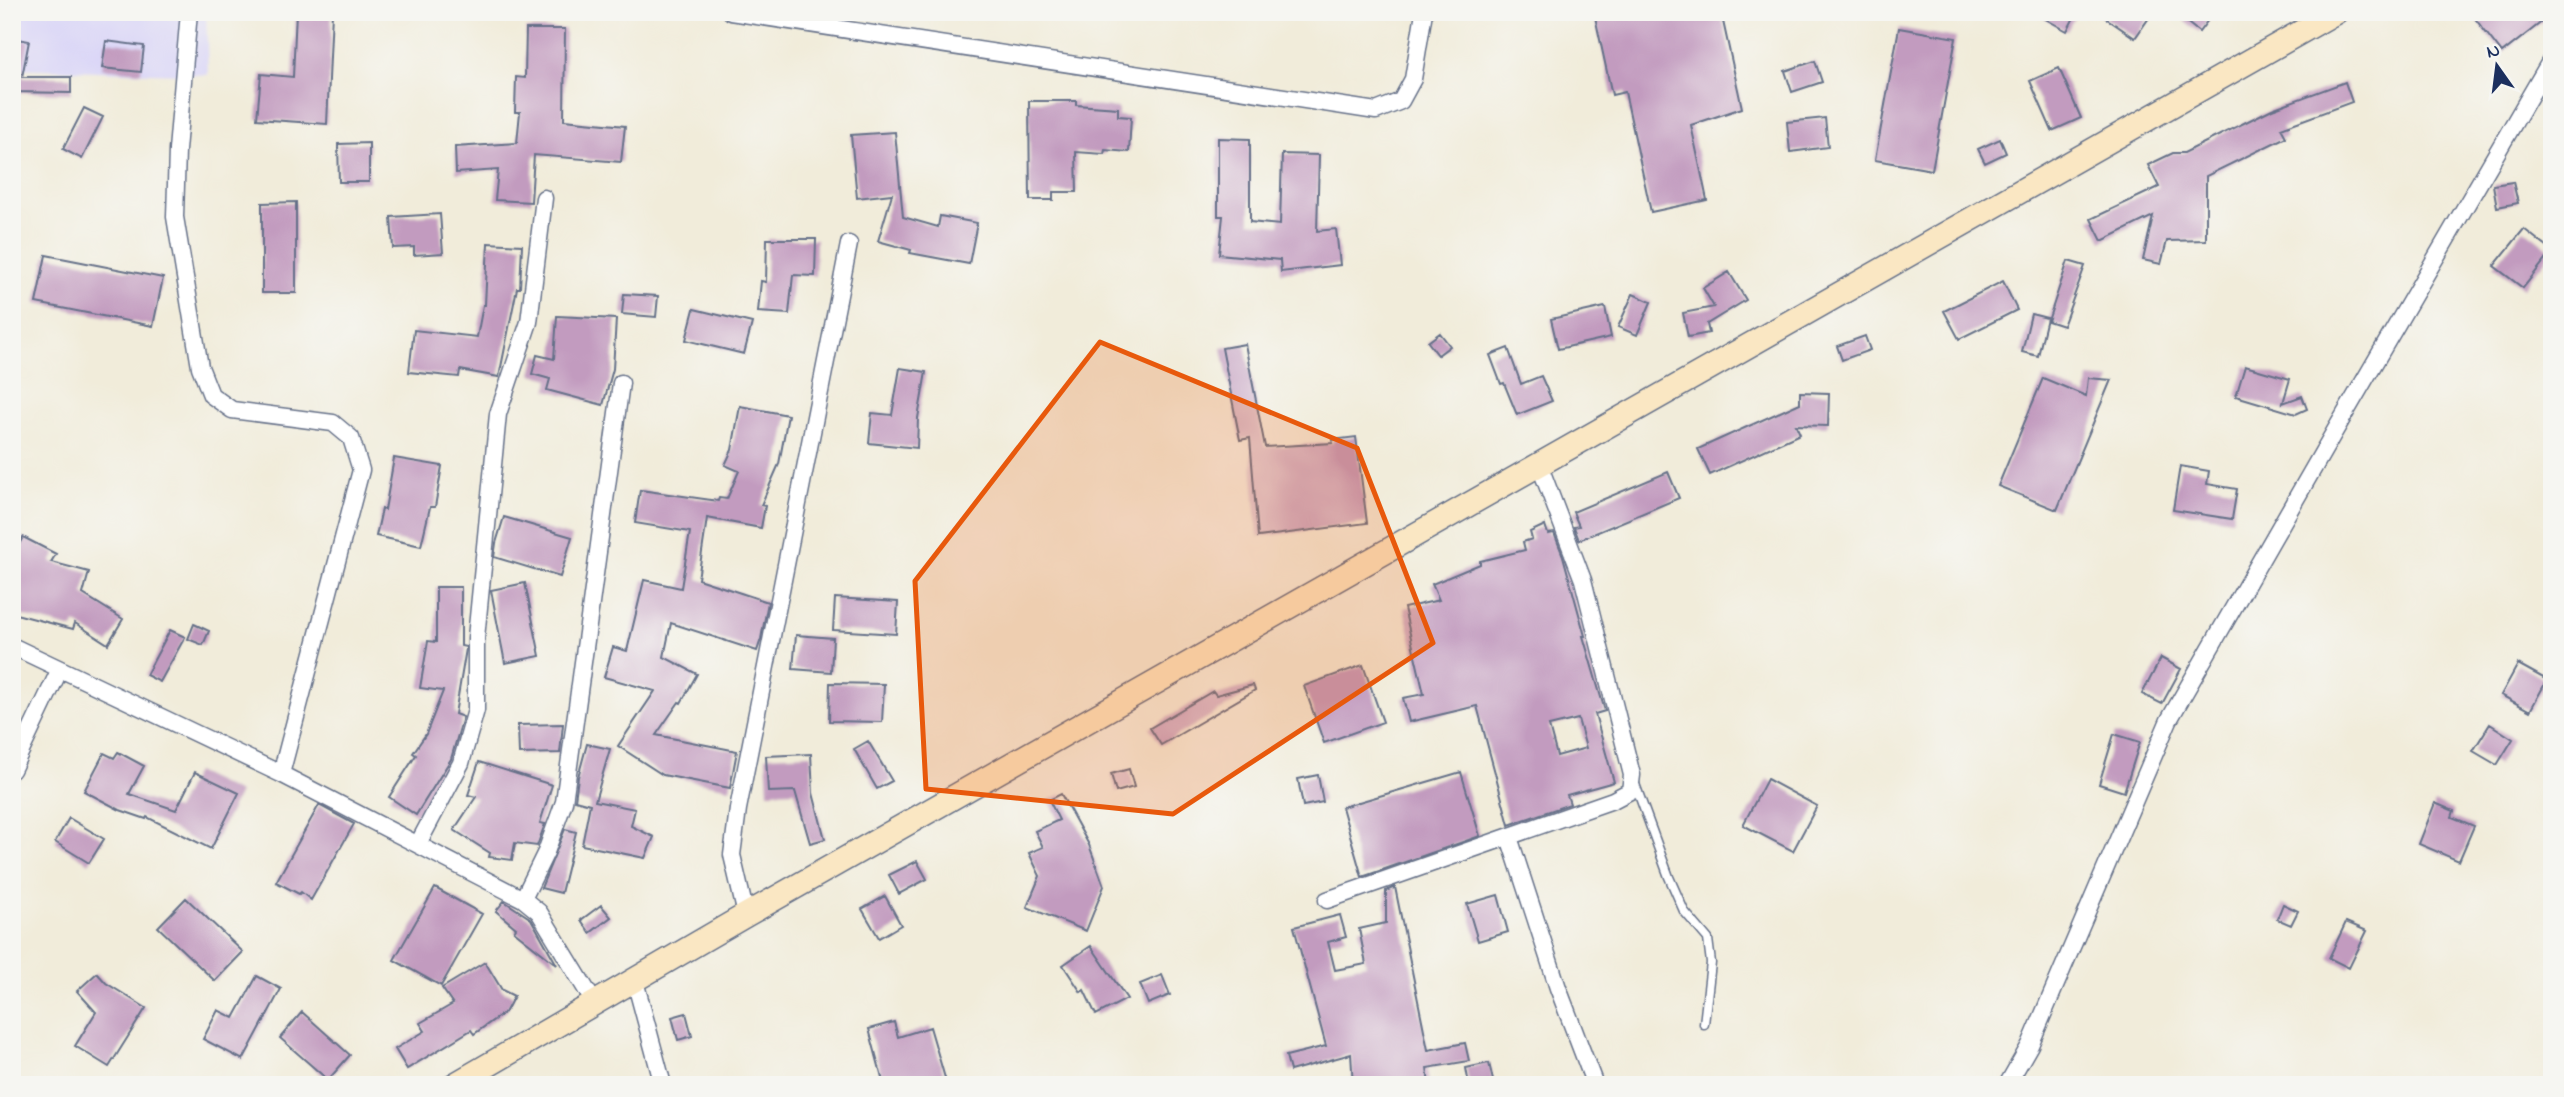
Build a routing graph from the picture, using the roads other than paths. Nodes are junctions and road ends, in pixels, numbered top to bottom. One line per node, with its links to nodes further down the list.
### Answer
1 (189, 12): 13 (street)
2 (731, 12): 3 (street)
3 (1424, 12)
4 (2336, 12): 9 (main road)
5 (2552, 58): 26 (street)
6 (544, 198): 16 (street)
7 (849, 244): 19 (street)
8 (621, 383): 17 (street)
9 (1539, 464): 14 (street); 19 (main road)
10 (12, 646): 11 (street)
11 (60, 669): 12 (street); 13 (street)
12 (12, 770)
13 (281, 774): 16 (street)
14 (1632, 775): 15 (street); 22 (lane)
15 (1509, 836): 18 (street); 25 (street)
16 (418, 844): 17 (street)
17 (523, 899): 21 (street)
18 (1327, 900)
19 (746, 915): 20 (main road)
20 (635, 981): 21 (main road); 24 (street)
21 (595, 1004): 23 (main road)
22 (1704, 1024)
23 (454, 1085)
24 (663, 1085)
25 (1595, 1085)
26 (2007, 1085)

